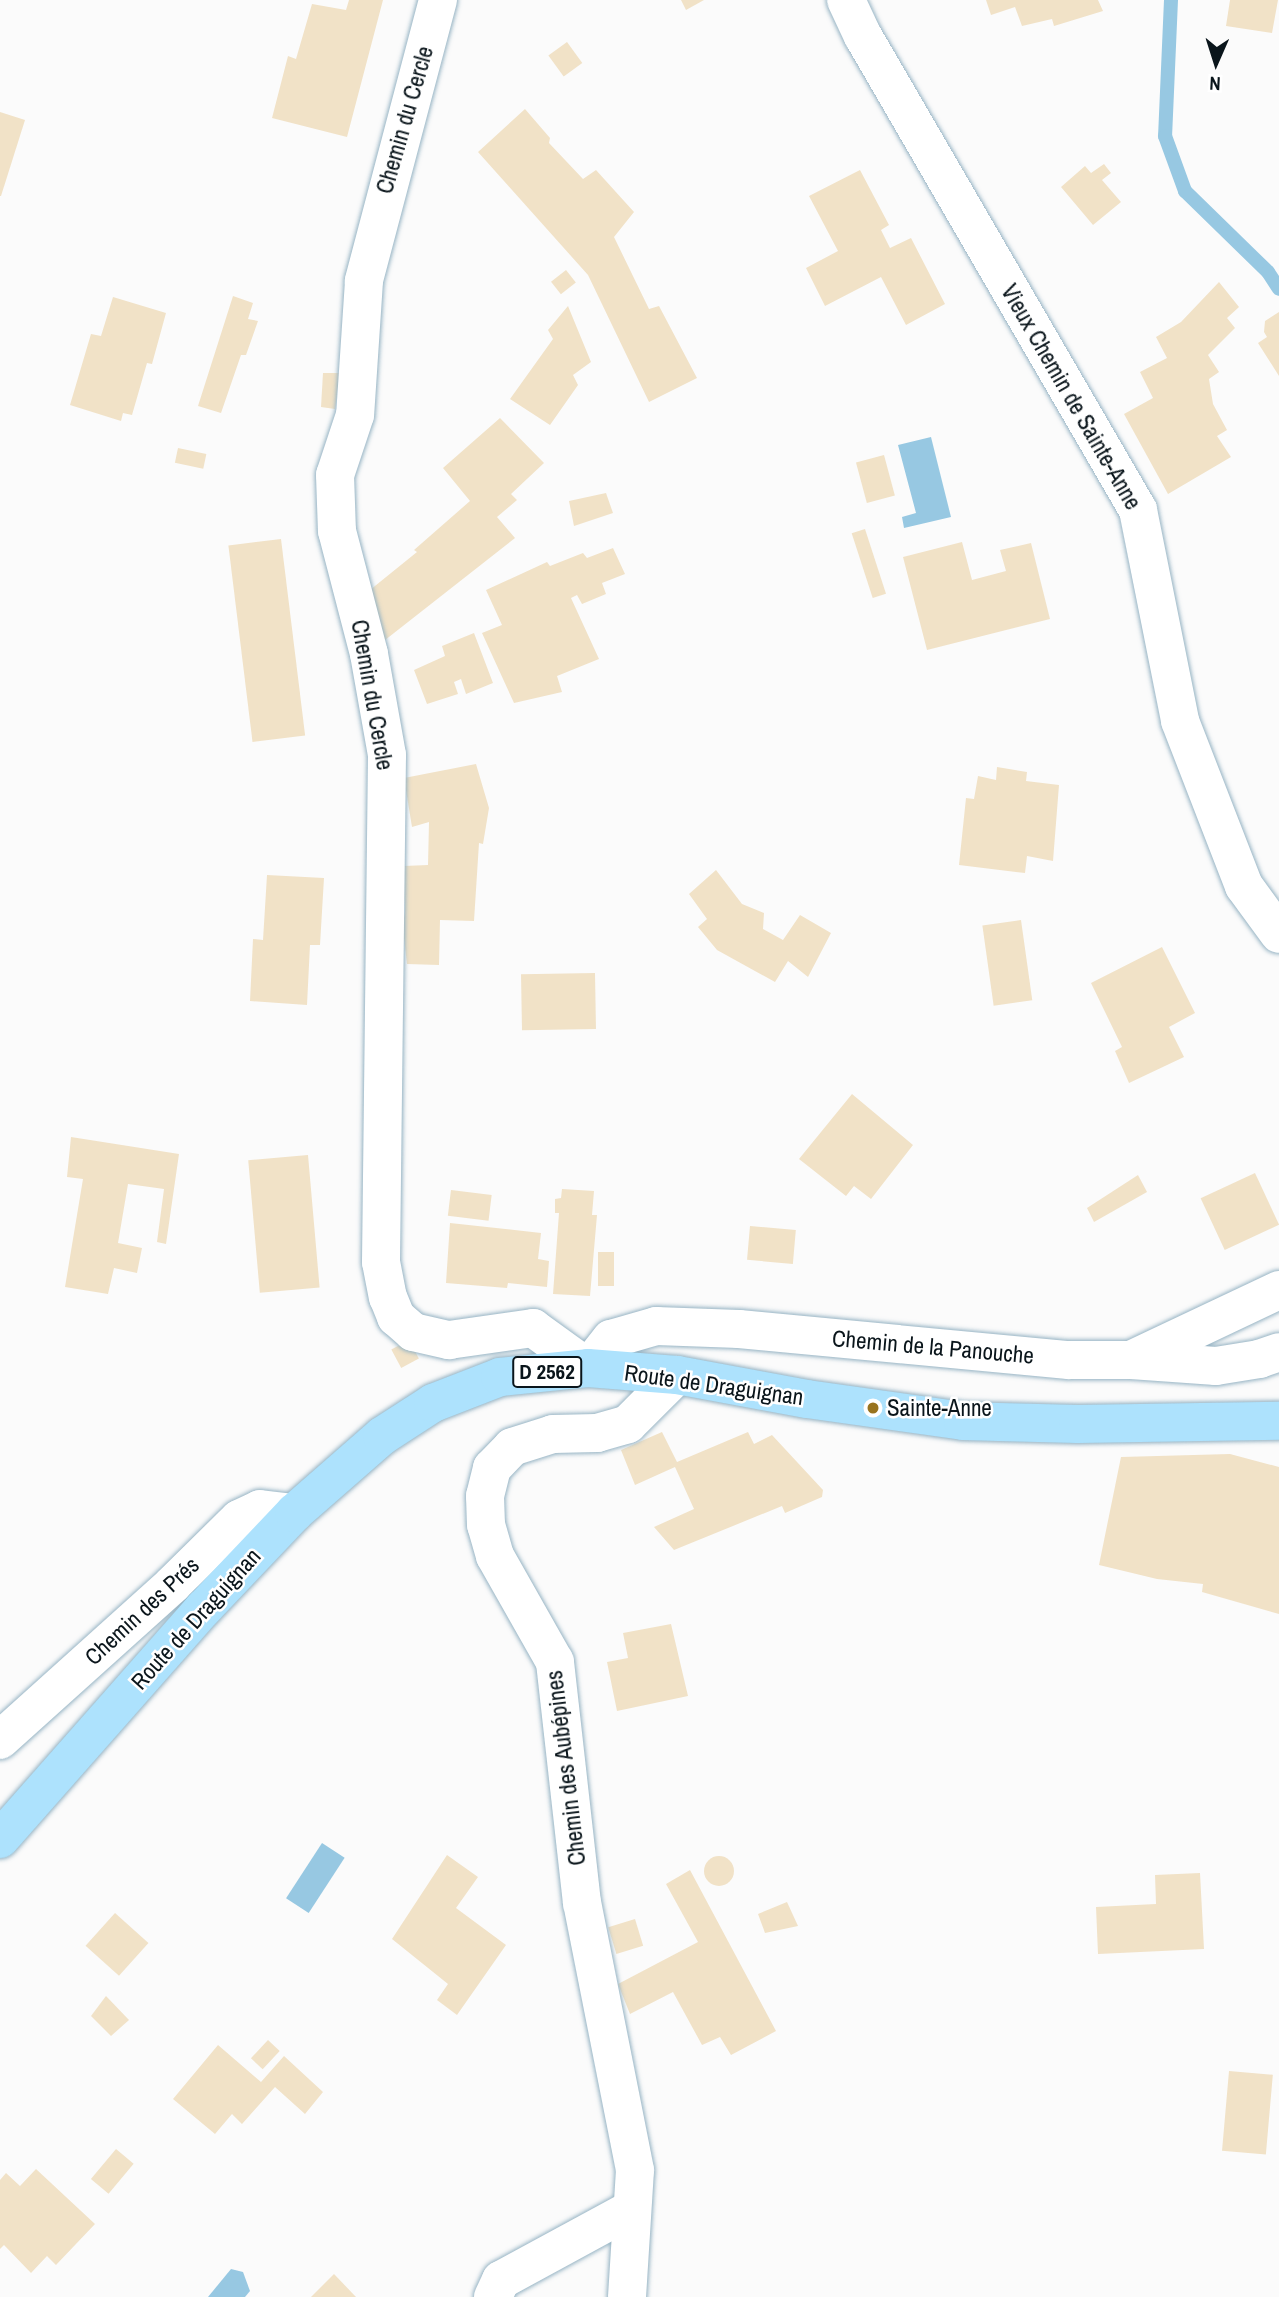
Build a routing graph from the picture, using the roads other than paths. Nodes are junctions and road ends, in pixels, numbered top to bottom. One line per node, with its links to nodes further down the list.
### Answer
1 (438, 0): 7 (street, Chemin du Cercle)
2 (846, 0): 3 (street, Vieux Chemin de Sainte-Anne)
3 (1279, 934)
4 (1279, 1290): 6 (street, Chemin de la Panouche)
5 (1279, 1352): 6 (street)
6 (1131, 1360): 7 (street, Chemin de la Panouche)
7 (587, 1368): 8 (main road, Route de Draguignan / D 2562); 10 (main road, Route de Draguignan / D 2562)
8 (677, 1375): 9 (main road, Route de Draguignan / D 2562); 13 (street, Chemin des Aubépines)
9 (1279, 1421)
10 (294, 1513): 11 (street, Chemin des Prés); 12 (main road, Route de Draguignan / D 2562)
11 (0, 1740)
12 (0, 1839)
13 (632, 2209): 14 (street); 15 (street, Chemin des Aubépines)
14 (492, 2297)
15 (627, 2297)

